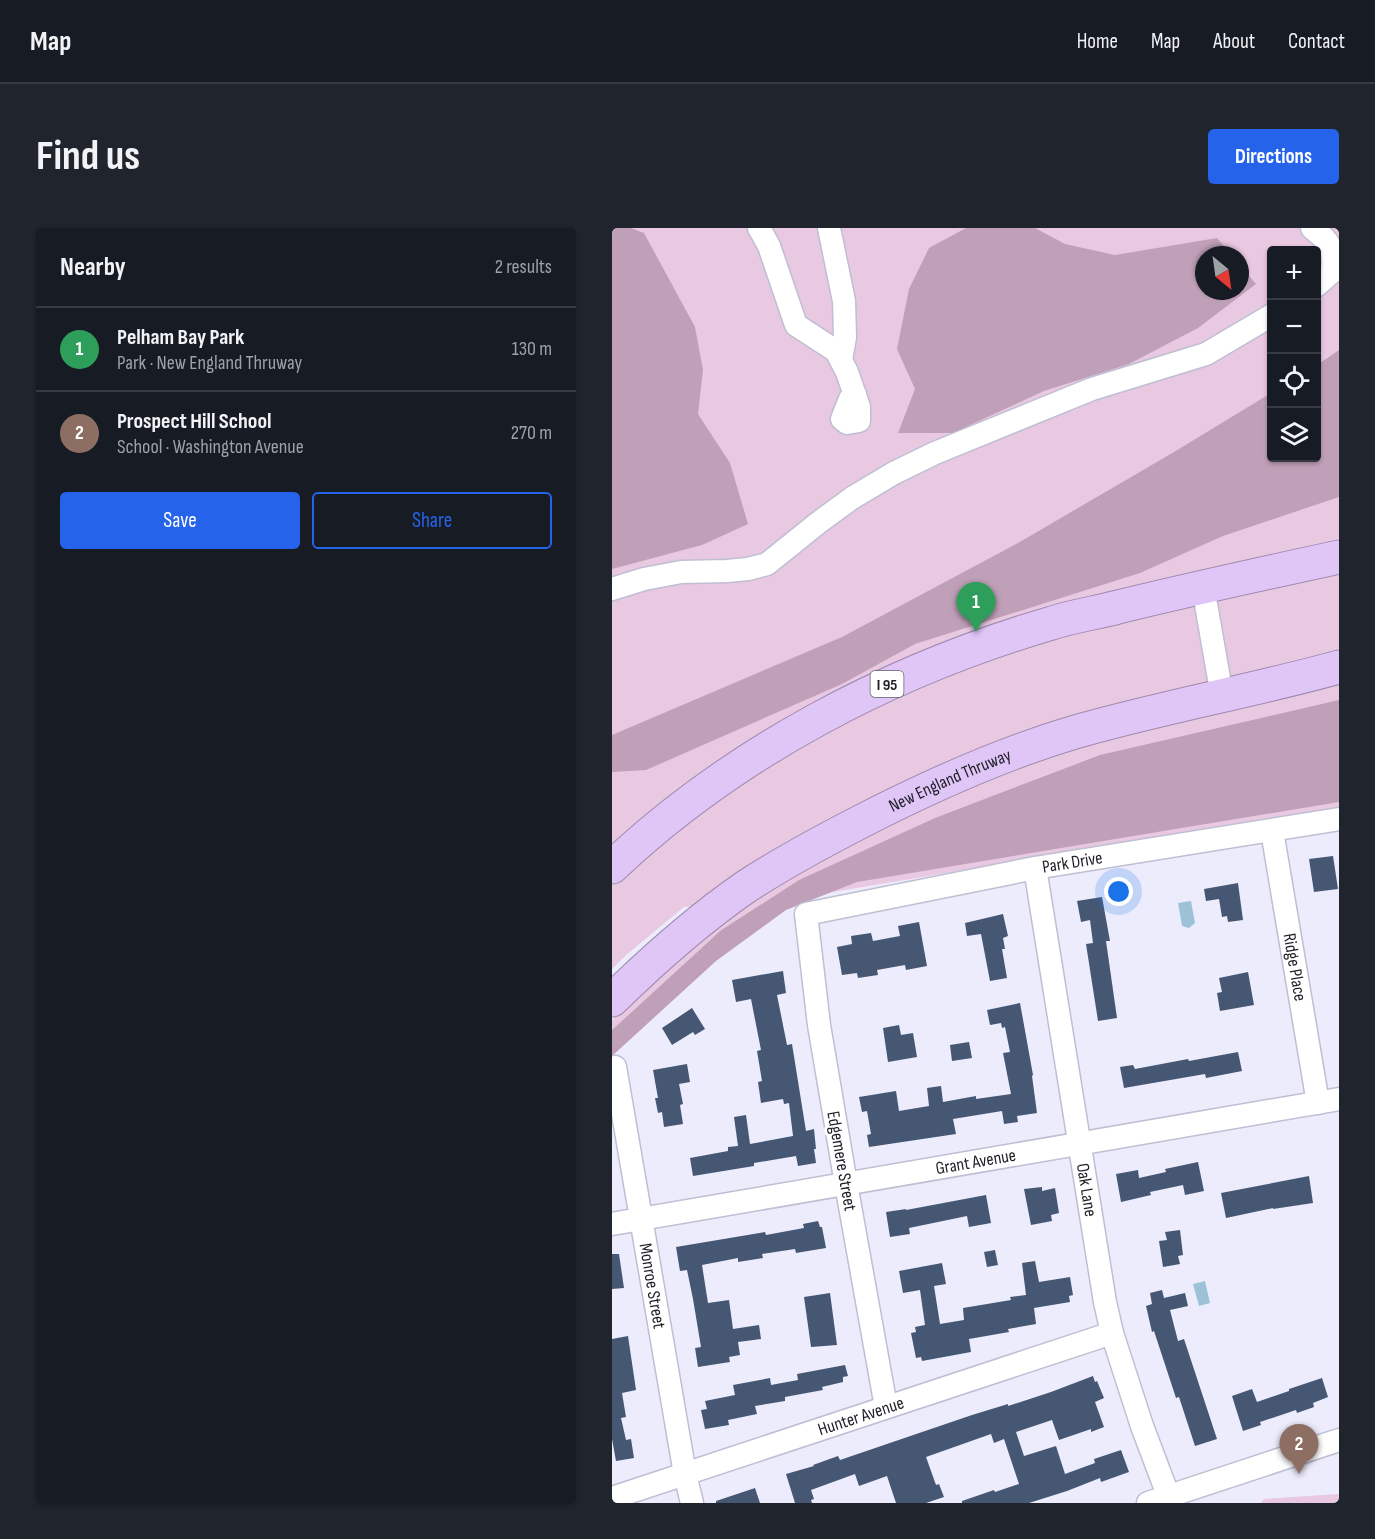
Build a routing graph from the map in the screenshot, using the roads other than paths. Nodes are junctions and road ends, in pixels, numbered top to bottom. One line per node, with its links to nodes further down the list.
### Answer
1 (759, 228): 6 (street)
2 (829, 228): 6 (street)
3 (1312, 228): 4 (street)
4 (1321, 282)
5 (1267, 318): 10 (street)
6 (841, 360): 7 (street)
7 (855, 394)
8 (1339, 557): 9 (highway, I 95)
9 (1203, 587): 12 (street); 15 (highway, I 95)
10 (612, 589)
11 (1339, 667): 12 (highway, New England Thruway)
12 (1222, 696): 18 (highway, New England Thruway)
13 (1339, 819): 14 (street, Park Drive)
14 (1272, 831): 16 (street, Park Drive); 20 (street, Ridge Place)
15 (612, 867)
16 (1035, 868): 17 (street, Park Drive); 21 (street, Oak Lane)
17 (806, 914): 22 (street, Edgemere Street)
18 (612, 1000)
19 (615, 1068): 23 (street, Monroe Street)
20 (1329, 1101): 21 (street, Grant Avenue)
21 (1078, 1144): 22 (street, Grant Avenue); 25 (street, Oak Lane)
22 (846, 1184): 23 (street, Grant Avenue); 26 (street, Edgemere Street)
23 (640, 1219): 24 (street, Grant Avenue); 28 (street, Monroe Street)
24 (612, 1224)
25 (1112, 1333): 26 (street, Hunter Avenue); 30 (street, Oak Lane)
26 (886, 1407): 28 (street, Hunter Avenue)
27 (1339, 1440): 30 (street)
28 (685, 1474): 29 (street, Hunter Avenue); 31 (street, Monroe Street)
29 (612, 1498)
30 (1162, 1501)
31 (692, 1503)

